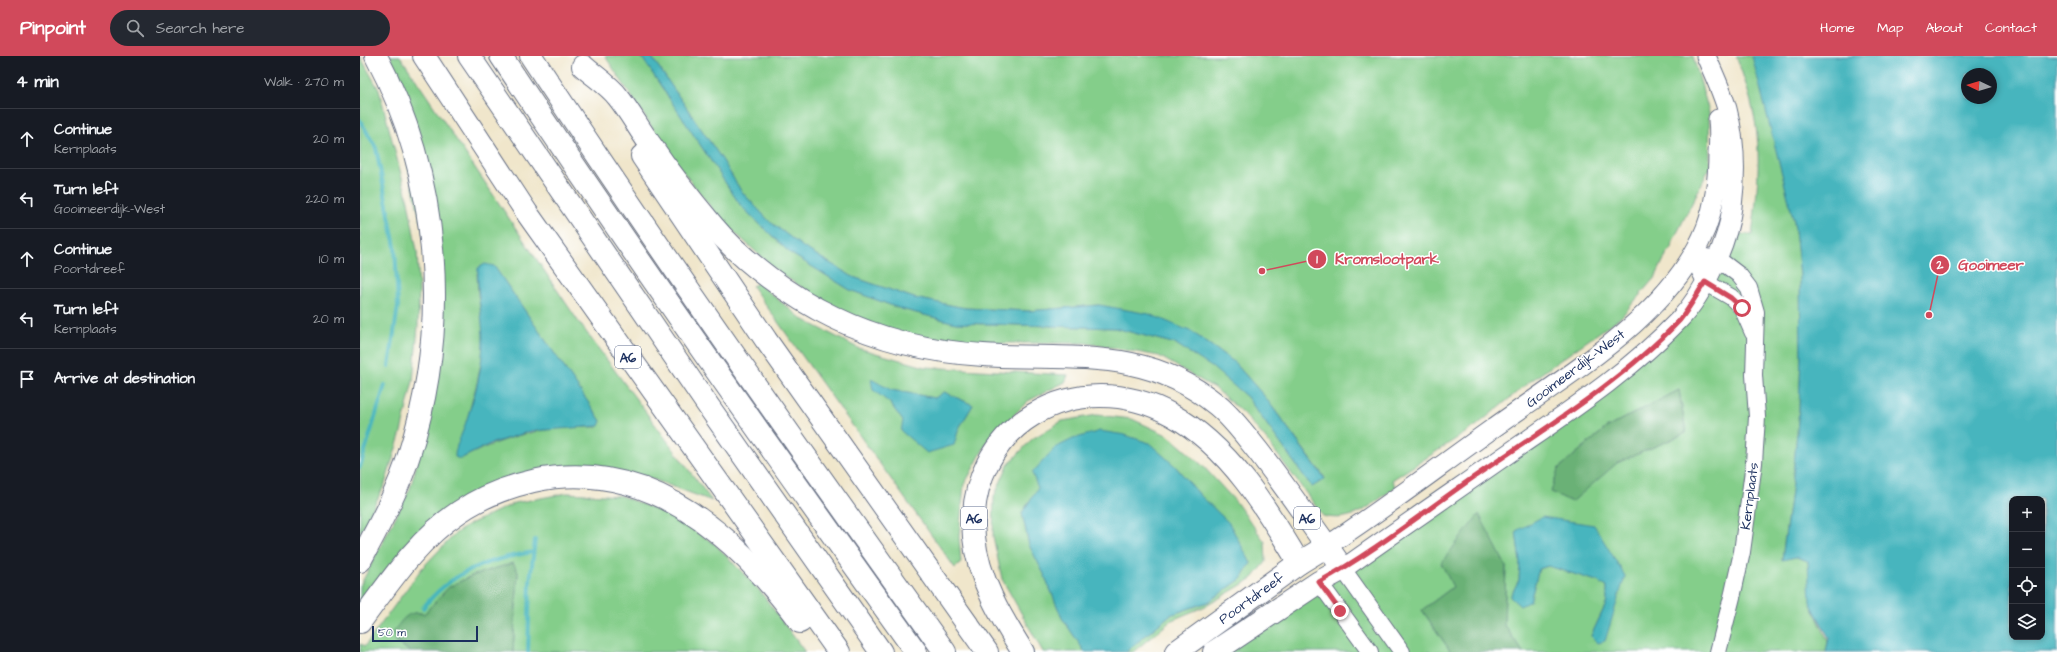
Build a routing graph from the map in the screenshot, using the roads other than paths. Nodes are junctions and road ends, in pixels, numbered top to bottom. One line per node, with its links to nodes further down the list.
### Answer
1 (376, 56): 13 (main road)
2 (424, 56): 19 (main road, A6)
3 (469, 56): 20 (main road)
4 (501, 56): 21 (main road)
5 (531, 56): 22 (main road)
6 (580, 61): 12 (main road, A6); 23 (main road, A6)
7 (1709, 63): 8 (street, Gooimeerdijk-West); 9 (street, Gooimeerdijk-West)
8 (1692, 255): 9 (street, Kernplaats); 10 (street); 12 (street, Gooimeerdijk-West)
9 (1718, 259): 10 (street, Gooimeerdijk-West); 11 (street, Kernplaats)
10 (1705, 282): 11 (street, Kernplaats); 15 (street, Gooimeerdijk-West)
11 (1754, 336): 29 (street, Kernplaats)
12 (1327, 546): 14 (main road, Poortdreef); 15 (main road)
13 (360, 561)
14 (1299, 563): 16 (main road); 24 (main road, A6); 25 (main road, Poortdreef)
15 (1343, 569): 16 (main road, Poortdreef); 28 (street)
16 (1319, 582): 26 (main road, Poortdreef); 27 (street)
17 (360, 622): 18 (main road)
18 (822, 652)
19 (839, 652)
20 (881, 652)
21 (916, 652)
22 (945, 652)
23 (987, 652)
24 (1023, 652)
25 (1176, 652)
26 (1214, 652)
27 (1370, 652)
28 (1402, 652)
29 (1718, 652)

